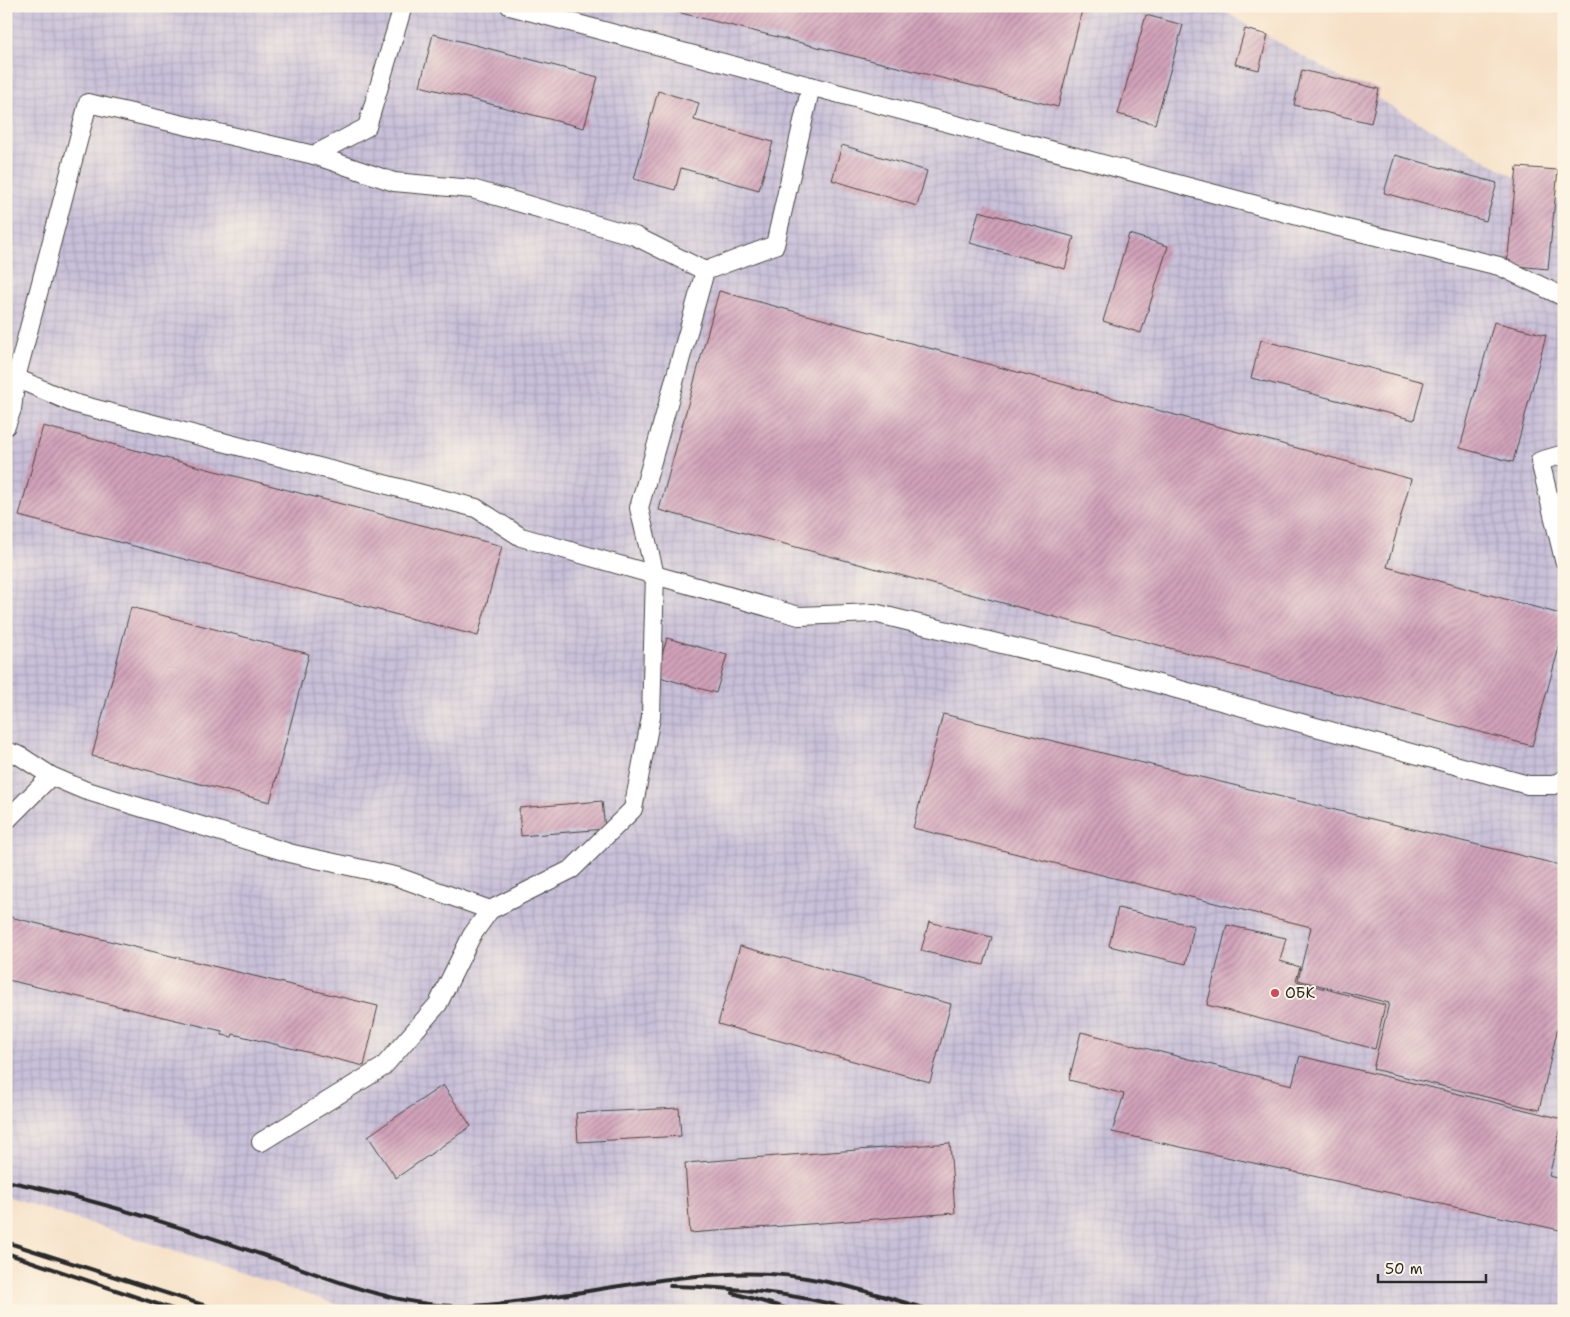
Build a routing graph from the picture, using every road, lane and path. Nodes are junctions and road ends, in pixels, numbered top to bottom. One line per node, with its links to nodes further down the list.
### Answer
1 (404, 6): 4 (lane)
2 (510, 6): 3 (lane)
3 (811, 86): 5 (lane); 6 (lane)
4 (314, 155): 5 (lane); 7 (lane)
5 (705, 270): 11 (lane)
6 (1564, 297)
7 (11, 377): 8 (lane); 11 (lane)
8 (6, 426)
9 (1564, 454): 10 (lane)
10 (1564, 560)
11 (655, 575): 14 (lane); 16 (lane)
12 (6, 751): 13 (lane)
13 (51, 776): 15 (lane); 16 (lane)
14 (1564, 779)
15 (6, 821)
16 (490, 910): 17 (lane)
17 (260, 1142)

